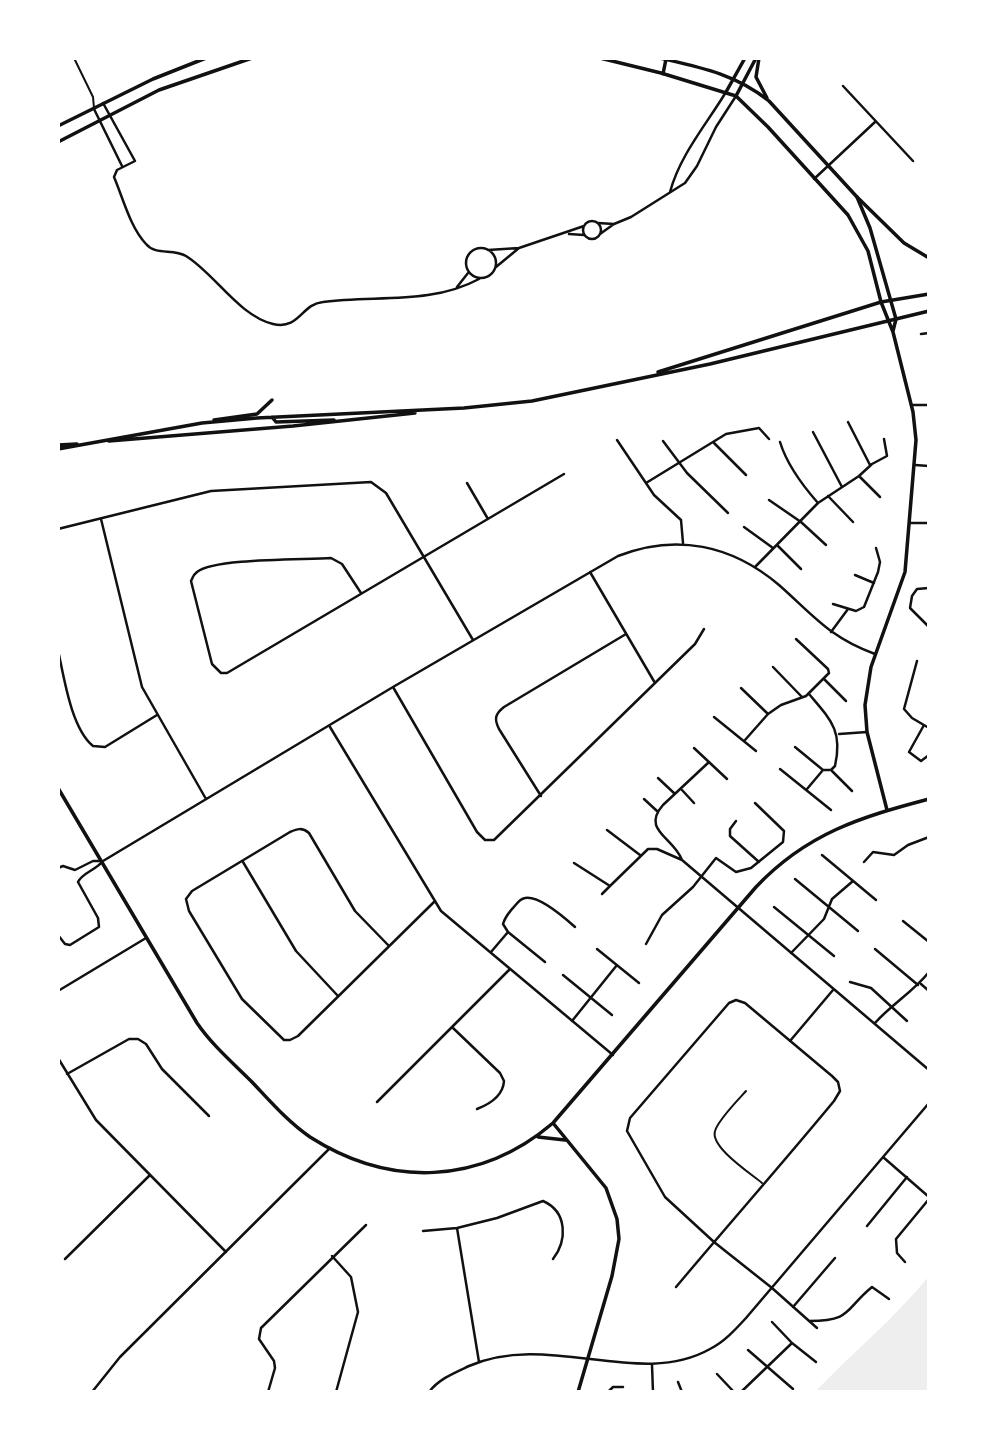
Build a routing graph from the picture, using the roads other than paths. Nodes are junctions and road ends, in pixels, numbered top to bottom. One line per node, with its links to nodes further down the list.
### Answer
1 (74, 58): 15 (lane)
2 (206, 58): 17 (street)
3 (252, 58): 19 (street)
4 (600, 58): 9 (street)
5 (660, 58): 8 (street)
6 (745, 58): 10 (street)
7 (758, 58): 11 (street); 16 (street)
8 (666, 59): 9 (street); 10 (street)
9 (663, 74): 13 (street)
10 (733, 78): 11 (street); 13 (street)
11 (743, 83): 14 (street); 16 (street)
12 (844, 86): 21 (street)
13 (726, 92): 14 (street); 28 (street)
14 (736, 96): 27 (street); 28 (street)
15 (93, 97): 17 (lane); 18 (lane)
16 (769, 101): 26 (street)
17 (103, 103): 18 (street); 19 (street)
18 (94, 108): 20 (street); 22 (street)
19 (111, 115): 20 (street); 25 (street)
20 (99, 121): 23 (street); 25 (street)
21 (875, 122): 24 (street); 26 (street)
22 (58, 126)
23 (58, 142)
24 (913, 161)
25 (122, 166): 42 (street)
26 (829, 166): 27 (street); 29 (street)
27 (814, 179): 45 (street)
28 (670, 192): 31 (street)
29 (857, 197): 38 (street); 44 (street)
30 (598, 223): 31 (street); 32 (street); 34 (street)
31 (614, 224): 34 (street)
32 (584, 226): 33 (street); 35 (street)
33 (566, 234): 35 (street); 36 (street)
34 (600, 234): 35 (street)
35 (584, 235)
36 (519, 248): 37 (street); 39 (street)
37 (488, 250): 39 (street); 40 (street)
38 (929, 258)
39 (496, 267): 41 (street)
40 (469, 273): 41 (street); 42 (street)
41 (479, 279): 42 (street)
42 (457, 287)
43 (929, 294): 44 (street)
44 (889, 300): 45 (street); 47 (street)
45 (881, 302): 48 (street); 52 (street)
46 (929, 311): 47 (street)
47 (896, 319): 48 (street); 49 (street)
48 (888, 321): 49 (street); 52 (street)
49 (893, 332): 54 (street)
50 (929, 333): 51 (street)
51 (921, 334)
52 (646, 376): 56 (street)
53 (272, 400): 60 (street)
54 (911, 405): 55 (street); 72 (street)
55 (929, 405)
56 (431, 410): 57 (street); 58 (street)
57 (272, 417): 58 (street); 60 (street)
58 (370, 419): 68 (street)
59 (848, 422): 71 (street)
60 (202, 423): 68 (street)
61 (813, 432): 79 (street)
62 (769, 439): 66 (street)
63 (884, 439): 71 (street)
64 (617, 440): 78 (street)
65 (663, 440): 70 (street)
66 (713, 442): 70 (street); 75 (street)
67 (780, 442): 83 (street)
68 (89, 443): 69 (street)
69 (58, 447)
70 (679, 462): 78 (street); 84 (street)
71 (870, 465): 76 (street)
72 (915, 465): 73 (street); 89 (street)
73 (929, 466)
74 (564, 474): 86 (street)
75 (746, 475)
76 (859, 476): 79 (street); 81 (street)
77 (467, 483): 86 (street)
78 (646, 483): 93 (street)
79 (842, 487): 80 (street)
80 (828, 496): 83 (street); 88 (street)
81 (880, 497)
82 (769, 500): 87 (street)
83 (818, 503): 87 (street)
84 (728, 513)
85 (101, 518): 92 (street); 98 (street); 126 (street)
86 (488, 519): 98 (street)
87 (801, 522): 94 (street); 95 (street)
88 (853, 522)
89 (911, 523): 90 (street); 115 (street)
90 (929, 523)
91 (744, 527): 97 (street)
92 (58, 528)
93 (683, 544): 99 (street); 101 (street)
94 (777, 545): 97 (street); 100 (street)
95 (826, 545)
96 (876, 548): 103 (street)
97 (773, 549): 99 (street)
98 (424, 557): 105 (street); 113 (street)
99 (755, 567): 110 (street)
100 (801, 569)
101 (590, 572): 111 (street); 113 (street)
102 (855, 575): 103 (street)
103 (874, 583): 107 (street)
104 (929, 588): 108 (street)
105 (362, 593): 105 (street)
106 (834, 604): 107 (street)
107 (848, 609): 110 (street)
108 (929, 627)
109 (704, 629): 119 (street)
110 (830, 633): 115 (street)
111 (626, 634): 119 (street); 149 (street)
112 (796, 639): 118 (street)
113 (473, 640): 120 (street)
114 (58, 650): 126 (street)
115 (875, 654): 131 (street)
116 (917, 661): 128 (street)
117 (773, 667): 123 (street)
118 (824, 679): 122 (street); 124 (street)
119 (655, 683): 149 (street)
120 (393, 687): 129 (street); 149 (street)
121 (741, 688): 125 (street)
122 (808, 694): 123 (street); 132 (street)
123 (803, 697): 125 (street)
124 (846, 701)
125 (768, 714): 133 (street)
126 (157, 715): 150 (street)
127 (714, 717): 133 (street)
128 (924, 725): 130 (street); 137 (street)
129 (330, 727): 150 (street); 176 (street)
130 (929, 728)
131 (867, 732): 132 (street); 156 (street)
132 (838, 734): 141 (street)
133 (745, 740): 136 (street)
134 (795, 747): 140 (street)
135 (694, 748): 138 (street)
136 (756, 751)
137 (929, 755)
138 (709, 762): 143 (street); 145 (street)
139 (780, 769): 146 (street)
140 (823, 770): 141 (street); 146 (street)
141 (831, 770): 147 (street)
142 (658, 778): 148 (street)
143 (727, 779)
144 (58, 788): 164 (street)
145 (680, 789): 148 (street); 153 (street)
146 (807, 789): 155 (street)
147 (852, 790)
148 (675, 794): 157 (street)
149 (541, 796)
150 (205, 799): 164 (street)
151 (644, 799): 157 (street)
152 (929, 799): 156 (street)
153 (694, 803)
154 (755, 803): 166 (street)
155 (831, 810)
156 (887, 810): 179 (street)
157 (658, 811): 163 (street)
158 (736, 821): 166 (street)
159 (607, 830): 161 (street)
160 (929, 837): 167 (street)
161 (640, 855): 163 (street); 173 (street)
162 (822, 855): 172 (street)
163 (682, 860): 170 (street)
164 (103, 861): 169 (street); 184 (street); 186 (street)
165 (243, 862): 189 (street); 206 (street); 206 (street)
166 (759, 862): 170 (street)
167 (864, 862)
168 (574, 863): 173 (street)
169 (58, 868)
170 (701, 877): 179 (street); 188 (street)
171 (795, 879): 178 (street)
172 (853, 881): 175 (street); 178 (street)
173 (610, 886): 174 (street)
174 (603, 894)
175 (876, 900)
176 (434, 902): 189 (street); 192 (street)
177 (774, 907): 185 (street)
178 (829, 907): 182 (street); 185 (street)
179 (738, 908): 193 (street); 215 (street)
180 (903, 921): 187 (street)
181 (575, 927): 183 (street)
182 (858, 931)
183 (508, 932): 192 (street); 195 (street)
184 (58, 935)
185 (807, 935): 193 (street); 194 (street)
186 (146, 938): 204 (street); 227 (street)
187 (929, 942)
188 (646, 944)
189 (389, 946): 206 (street)
190 (597, 948): 196 (street)
191 (875, 949): 202 (street)
192 (491, 953): 197 (street)
193 (791, 953): 203 (street)
194 (834, 956)
195 (545, 962)
196 (617, 965): 201 (street); 207 (street)
197 (510, 969): 210 (street); 213 (street)
198 (929, 972): 202 (street)
199 (563, 975): 207 (street)
200 (850, 982): 208 (street)
201 (639, 983)
202 (919, 984): 205 (street); 208 (street)
203 (834, 990): 212 (street); 214 (street)
204 (58, 991)
205 (929, 991)
206 (338, 996)
207 (590, 998): 209 (street); 210 (street)
208 (890, 1006): 211 (street); 212 (street)
209 (612, 1015)
210 (572, 1021): 215 (street)
211 (907, 1021)
212 (875, 1024): 217 (street)
213 (453, 1027): 220 (street); 222 (street)
214 (790, 1041): 231 (street); 237 (street)
215 (613, 1055): 224 (street)
216 (58, 1058): 218 (street)
217 (929, 1070)
218 (67, 1074): 223 (street); 229 (street)
219 (746, 1091): 231 (lane)
220 (377, 1102)
221 (929, 1103): 228 (street)
222 (477, 1109)
223 (209, 1116)
224 (553, 1124): 225 (street); 226 (street)
225 (536, 1137): 226 (street); 227 (street)
226 (567, 1140): 253 (street)
227 (330, 1148): 238 (street)
228 (883, 1157): 230 (street); 245 (street)
229 (150, 1175): 238 (street); 241 (street)
230 (906, 1177): 232 (street); 234 (street)
231 (763, 1184): 237 (street)
232 (929, 1198): 243 (street)
233 (366, 1225): 239 (street)
234 (867, 1226)
235 (457, 1228): 236 (street); 242 (street); 254 (street)
236 (423, 1231)
237 (714, 1242): 244 (street); 245 (street)
238 (226, 1252): 262 (street)
239 (332, 1256): 263 (street); 264 (street)
240 (835, 1258): 247 (street)
241 (65, 1259)
242 (553, 1259)
243 (905, 1262)
244 (676, 1287)
245 (772, 1287): 247 (street); 256 (street)
246 (889, 1299): 248 (street)
247 (793, 1307): 248 (street)
248 (810, 1321): 250 (street)
249 (772, 1322): 251 (street)
250 (817, 1328)
251 (792, 1343): 255 (street); 257 (street)
252 (748, 1350): 257 (street)
253 (588, 1358): 254 (street); 256 (street); 266 (street)
254 (479, 1362): 265 (street)
255 (817, 1362)
256 (652, 1365): 268 (street)
257 (768, 1368): 261 (street); 271 (street)
258 (717, 1374): 270 (street)
259 (678, 1382): 269 (street)
260 (623, 1387): 267 (street)
261 (793, 1389)
262 (92, 1392)
263 (268, 1392)
264 (336, 1392)
265 (429, 1392)
266 (578, 1392)
267 (608, 1392)
268 (653, 1392)
269 (682, 1392)
270 (734, 1392)
271 (742, 1392)

